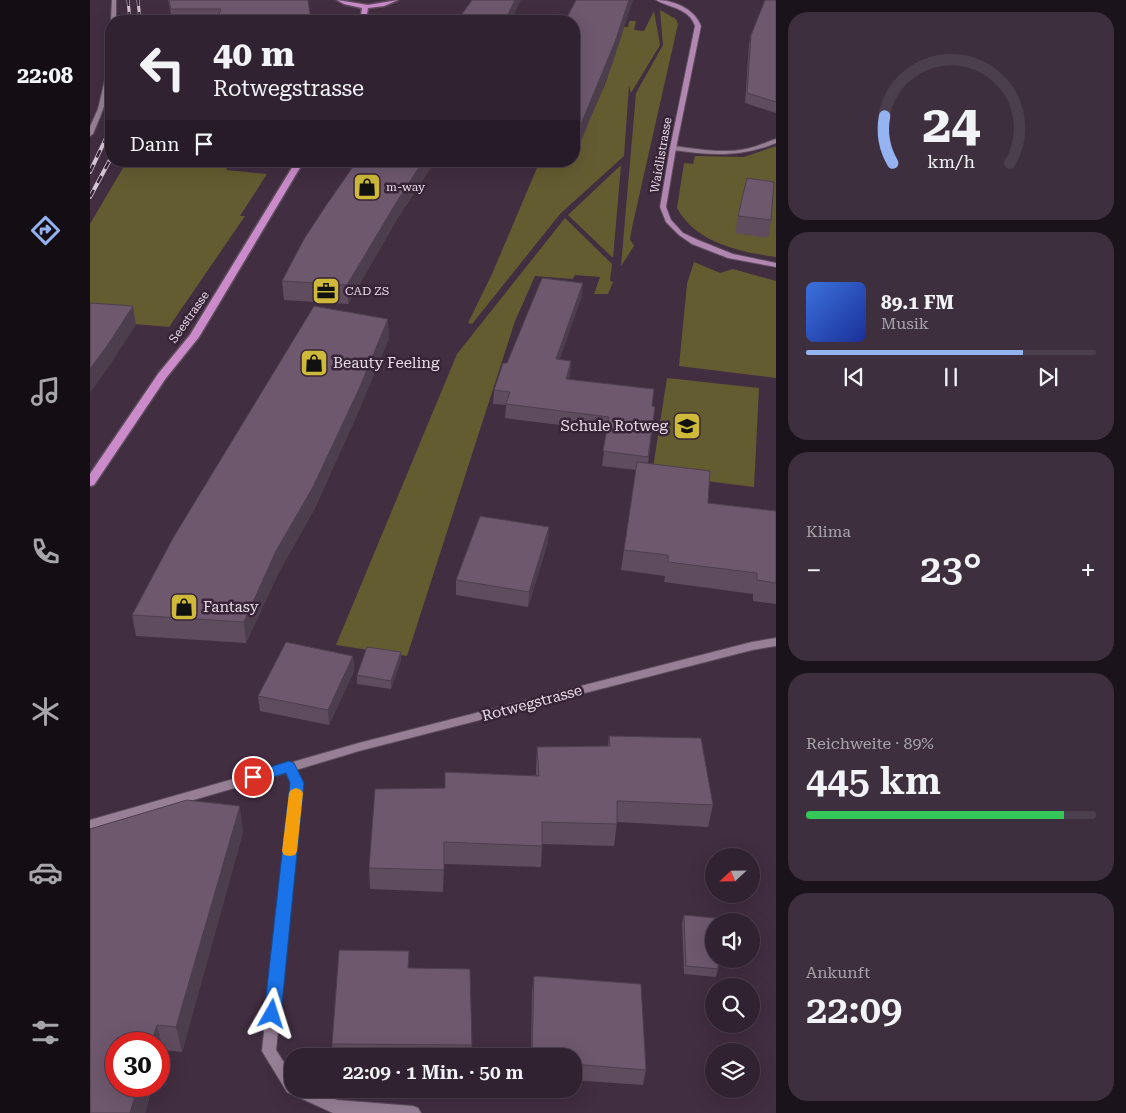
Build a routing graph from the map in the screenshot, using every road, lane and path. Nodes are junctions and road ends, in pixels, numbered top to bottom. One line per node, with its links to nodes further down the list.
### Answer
1 (114, 0): 6 (street)
2 (340, 0): 5 (main road)
3 (394, 0): 5 (main road)
4 (658, 0): 11 (main road, Waidlistrasse)
5 (365, 6): 7 (main road)
6 (114, 15)
7 (364, 15)
8 (105, 92): 9 (street)
9 (90, 134)
10 (776, 141): 11 (street)
11 (673, 148): 13 (main road, Waidlistrasse)
12 (296, 167): 14 (main road, Seestrasse)
13 (776, 265)
14 (90, 483)
15 (776, 642): 16 (street, Rotwegstrasse)
16 (289, 767): 17 (street, Rotwegstrasse); 18 (street)
17 (90, 825)
18 (284, 1073)
19 (316, 1098): 20 (street)
20 (413, 1113)

